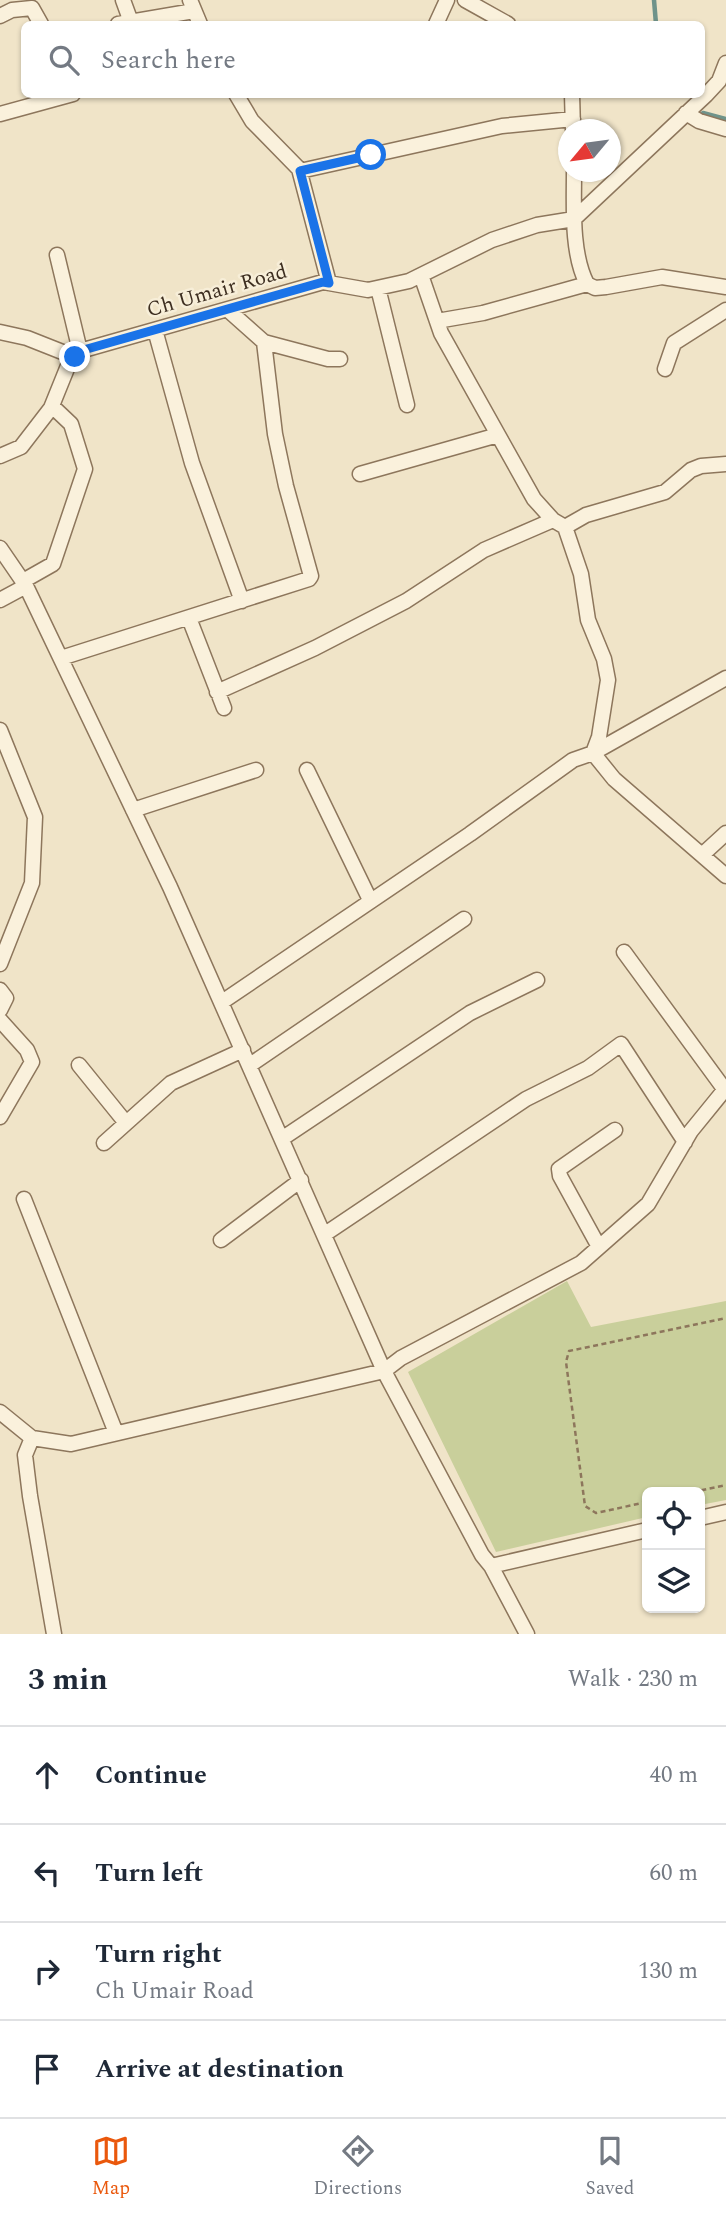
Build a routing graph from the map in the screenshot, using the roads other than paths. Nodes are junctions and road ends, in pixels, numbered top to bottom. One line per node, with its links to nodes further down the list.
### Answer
1 (123, 0): 7 (street)
2 (447, 0): 9 (street)
3 (465, 0): 10 (street)
4 (195, 12): 8 (street)
5 (0, 16): 6 (street)
6 (39, 21)
7 (125, 21)
8 (138, 21)
9 (437, 21)
10 (503, 21)
11 (726, 63): 12 (street)
12 (705, 95)
13 (58, 98): 18 (street)
14 (238, 98): 22 (street)
15 (572, 98): 19 (street)
16 (701, 98): 17 (street)
17 (686, 113): 21 (street); 24 (street)
18 (0, 114)
19 (573, 119)
20 (558, 124): 22 (street)
21 (726, 129)
22 (300, 171): 27 (street)
23 (574, 182): 24 (street)
24 (574, 219): 26 (street, Ch Umair Road); 28 (street)
25 (57, 255): 37 (street)
26 (421, 275): 30 (street, Ch Umair Road); 33 (street)
27 (329, 283): 30 (street, Ch Umair Road); 31 (street, Ch Umair Road)
28 (587, 284): 29 (street); 33 (street)
29 (726, 287)
30 (378, 288): 40 (street)
31 (229, 310): 34 (street, Ch Umair Road); 36 (street)
32 (726, 310): 39 (street)
33 (437, 321): 42 (street)
34 (155, 330): 37 (street, Ch Umair Road); 50 (street)
35 (0, 332): 37 (street)
36 (264, 342): 38 (street); 50 (street)
37 (77, 354): 41 (street)
38 (340, 359)
39 (664, 369)
40 (407, 405)
41 (52, 406): 43 (street); 48 (street)
42 (498, 435): 45 (street); 46 (street)
43 (0, 456)
44 (726, 464): 46 (street)
45 (360, 474)
46 (559, 523): 54 (street); 57 (street)
47 (0, 548): 48 (street)
48 (25, 583): 49 (street); 52 (street)
49 (0, 600)
50 (242, 601): 51 (street)
51 (189, 618): 52 (street); 54 (street)
52 (61, 658): 60 (street)
53 (726, 678): 57 (street)
54 (218, 692): 55 (street)
55 (224, 708)
56 (0, 730): 66 (street)
57 (593, 753): 62 (street); 64 (street)
58 (256, 770): 60 (street)
59 (307, 770): 64 (street)
60 (133, 810): 71 (street)
61 (726, 833): 62 (street)
62 (702, 855): 63 (street)
63 (726, 876)
64 (370, 900): 71 (street)
65 (464, 919): 76 (street)
66 (5, 937): 68 (street)
67 (624, 952): 77 (street)
68 (0, 964)
69 (537, 980): 81 (street)
70 (0, 990): 72 (street)
71 (222, 1002): 74 (street)
72 (0, 1010)
73 (0, 1020): 78 (street)
74 (243, 1050): 76 (street); 79 (street)
75 (79, 1065): 79 (street)
76 (250, 1065): 81 (street)
77 (725, 1092): 82 (street)
78 (0, 1117)
79 (126, 1123): 83 (street)
80 (615, 1130): 88 (street)
81 (283, 1138): 84 (street)
82 (685, 1142): 86 (street); 88 (street)
83 (104, 1143)
84 (301, 1180): 86 (street); 87 (street)
85 (24, 1199): 91 (street)
86 (325, 1234): 89 (street)
87 (221, 1240)
88 (599, 1247): 89 (street)
89 (384, 1371): 91 (street); 96 (street)
90 (0, 1412): 92 (street)
91 (117, 1433): 92 (street)
92 (32, 1438): 97 (street)
93 (726, 1512): 94 (street)
94 (705, 1517)
95 (642, 1531): 96 (street)
96 (491, 1566): 98 (street)
97 (54, 1634)
98 (527, 1634)

